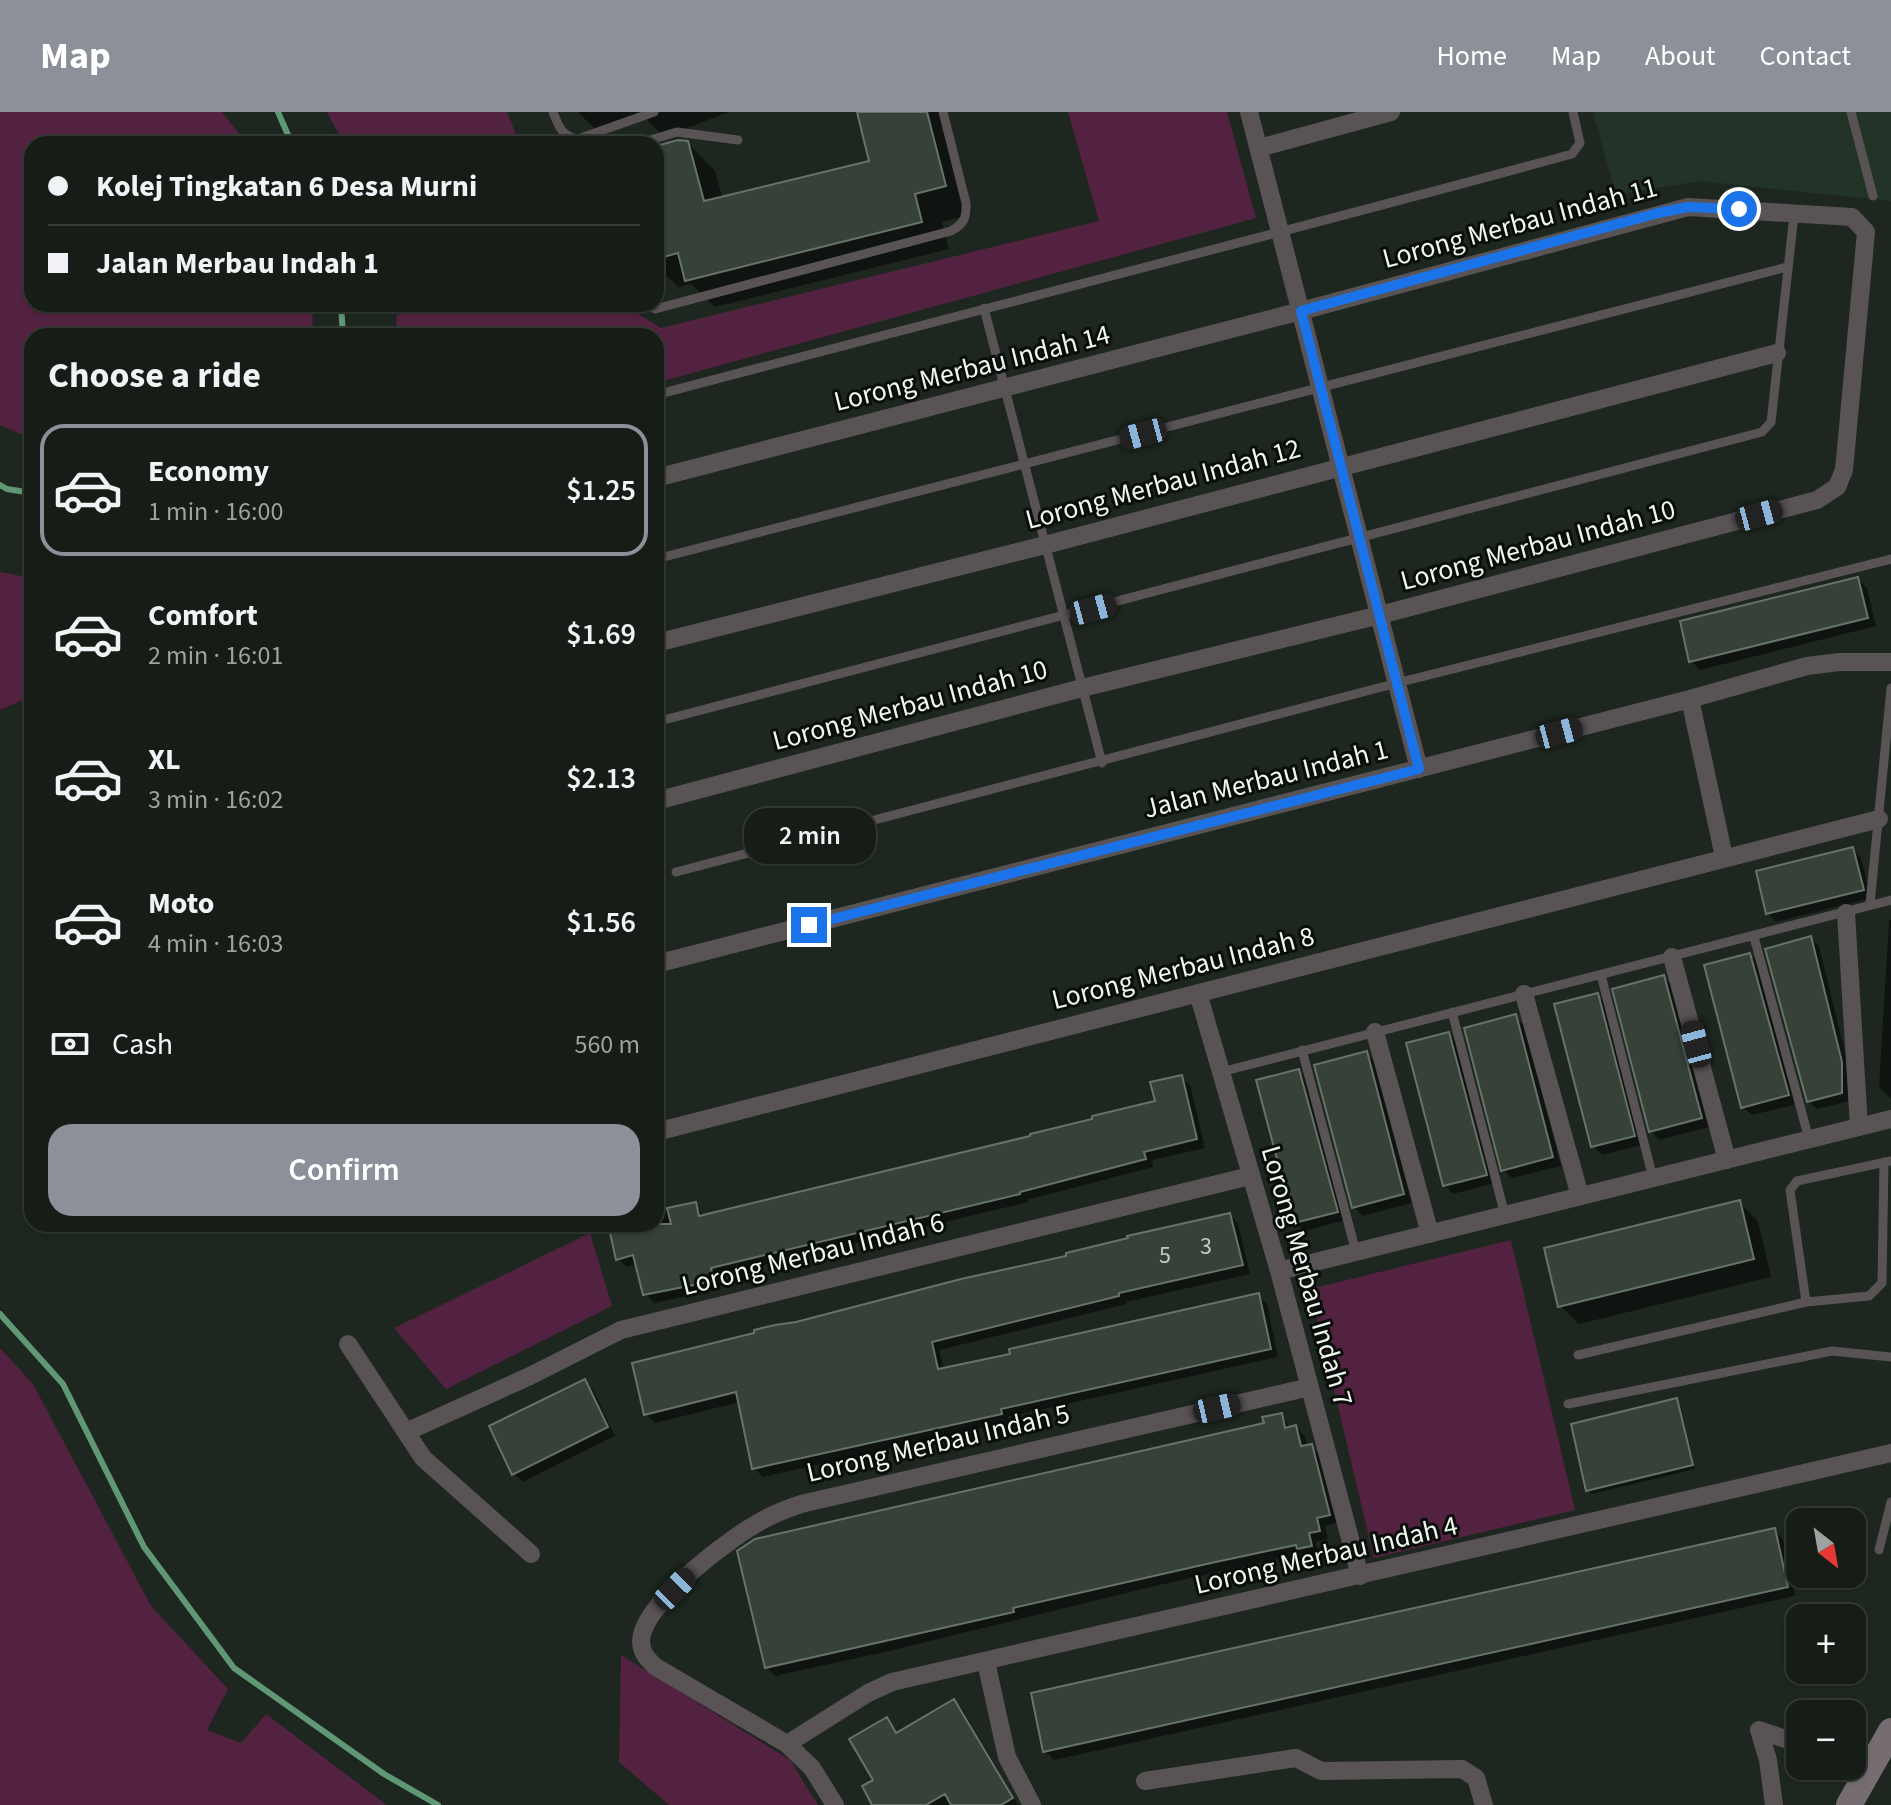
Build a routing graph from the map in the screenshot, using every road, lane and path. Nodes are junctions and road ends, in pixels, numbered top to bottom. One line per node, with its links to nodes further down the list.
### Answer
1 (553, 112): 8 (lane)
2 (654, 112): 9 (lane)
3 (943, 112): 18 (lane)
4 (1249, 112): 12 (street)
5 (1391, 112): 12 (street)
6 (1573, 112): 16 (lane)
7 (1851, 112): 13 (lane)
8 (567, 136)
9 (586, 136)
10 (664, 136): 11 (lane)
11 (738, 140)
12 (1259, 148): 16 (street)
13 (1873, 196)
14 (1794, 215): 15 (street, Lorong Merbau Indah 11); 17 (lane); 20 (street, Lorong Merbau Indah 11)
15 (1852, 217): 32 (street, Lorong Merbau Indah 10)
16 (1281, 234): 19 (lane); 20 (street)
17 (1787, 267): 21 (lane); 22 (lane)
18 (664, 307)
19 (984, 308): 23 (lane); 24 (lane)
20 (1301, 311): 22 (street); 23 (street, Lorong Merbau Indah 14)
21 (1777, 353): 25 (street, Lorong Merbau Indah 12); 28 (lane)
22 (1320, 386): 25 (street); 26 (lane)
23 (1005, 388): 26 (lane); 27 (street, Lorong Merbau Indah 14)
24 (664, 393)
25 (1341, 466): 28 (street); 29 (street, Lorong Merbau Indah 12)
26 (1025, 467): 29 (lane); 30 (lane)
27 (664, 476)
28 (1360, 538): 32 (street); 33 (lane)
29 (1045, 545): 33 (lane); 34 (street, Lorong Merbau Indah 12)
30 (664, 557)
31 (1891, 559): 36 (lane)
32 (1380, 615): 36 (street); 37 (street, Lorong Merbau Indah 10)
33 (1064, 617): 37 (lane); 40 (lane)
34 (664, 641)
35 (1891, 662): 39 (street, Jalan Merbau Indah 1)
36 (1397, 683): 41 (lane); 42 (street)
37 (1082, 688): 41 (lane); 43 (street, Lorong Merbau Indah 10)
38 (1891, 688): 44 (lane)
39 (1690, 699): 42 (street, Jalan Merbau Indah 1); 45 (street)
40 (664, 720)
41 (1102, 763): 46 (lane)
42 (1419, 769): 52 (street, Jalan Merbau Indah 1)
43 (664, 799)
44 (1879, 819): 45 (street, Lorong Merbau Indah 8); 48 (lane)
45 (1724, 857): 54 (street, Lorong Merbau Indah 8)
46 (676, 872)
47 (1891, 900): 48 (lane)
48 (1870, 904): 49 (lane)
49 (1846, 913): 50 (lane); 61 (street)
50 (1754, 937): 51 (lane); 63 (lane)
51 (1672, 957): 53 (lane); 64 (street)
52 (664, 962)
53 (1601, 975): 55 (lane); 67 (lane)
54 (1198, 993): 59 (street, Lorong Merbau Indah 7); 62 (street, Lorong Merbau Indah 8)
55 (1524, 994): 56 (lane); 68 (street)
56 (1452, 1012): 57 (lane); 69 (lane)
57 (1375, 1032): 58 (lane); 70 (street)
58 (1302, 1050): 59 (lane); 71 (lane)
59 (1221, 1072): 66 (street, Lorong Merbau Indah 7)
60 (1891, 1119): 61 (street)
61 (1859, 1127): 63 (street)
62 (664, 1130)
63 (1809, 1139): 64 (street)
64 (1727, 1160): 67 (street)
65 (1887, 1161): 73 (lane); 73 (lane)
66 (1250, 1176): 72 (street, Lorong Merbau Indah 7); 79 (street, Lorong Merbau Indah 6)
67 (1653, 1178): 68 (street)
68 (1580, 1196): 69 (street)
69 (1505, 1215): 70 (street)
70 (1430, 1234): 71 (street)
71 (1356, 1252): 72 (street)
72 (1279, 1271): 77 (street, Lorong Merbau Indah 7)
73 (1806, 1302): 75 (lane)
74 (348, 1344): 79 (street)
75 (1578, 1355)
76 (1891, 1357): 78 (lane)
77 (1310, 1387): 84 (street, Lorong Merbau Indah 7); 88 (street, Lorong Merbau Indah 5)
78 (1568, 1404)
79 (406, 1432): 83 (street)
80 (1891, 1453): 84 (street, Lorong Merbau Indah 4)
81 (1891, 1502): 82 (lane)
82 (1879, 1550)
83 (531, 1554)
84 (1360, 1576): 85 (street, Lorong Merbau Indah 4)
85 (986, 1662): 88 (street, Lorong Merbau Indah 4); 93 (street)
86 (1891, 1731): 89 (main road)
87 (1786, 1739): 95 (street)
88 (787, 1744): 92 (street)
89 (1866, 1778)
90 (1865, 1780): 96 (main road)
91 (1145, 1781): 94 (street)
92 (835, 1805)
93 (1032, 1805)
94 (1484, 1805)
95 (1774, 1805)
96 (1849, 1805)

